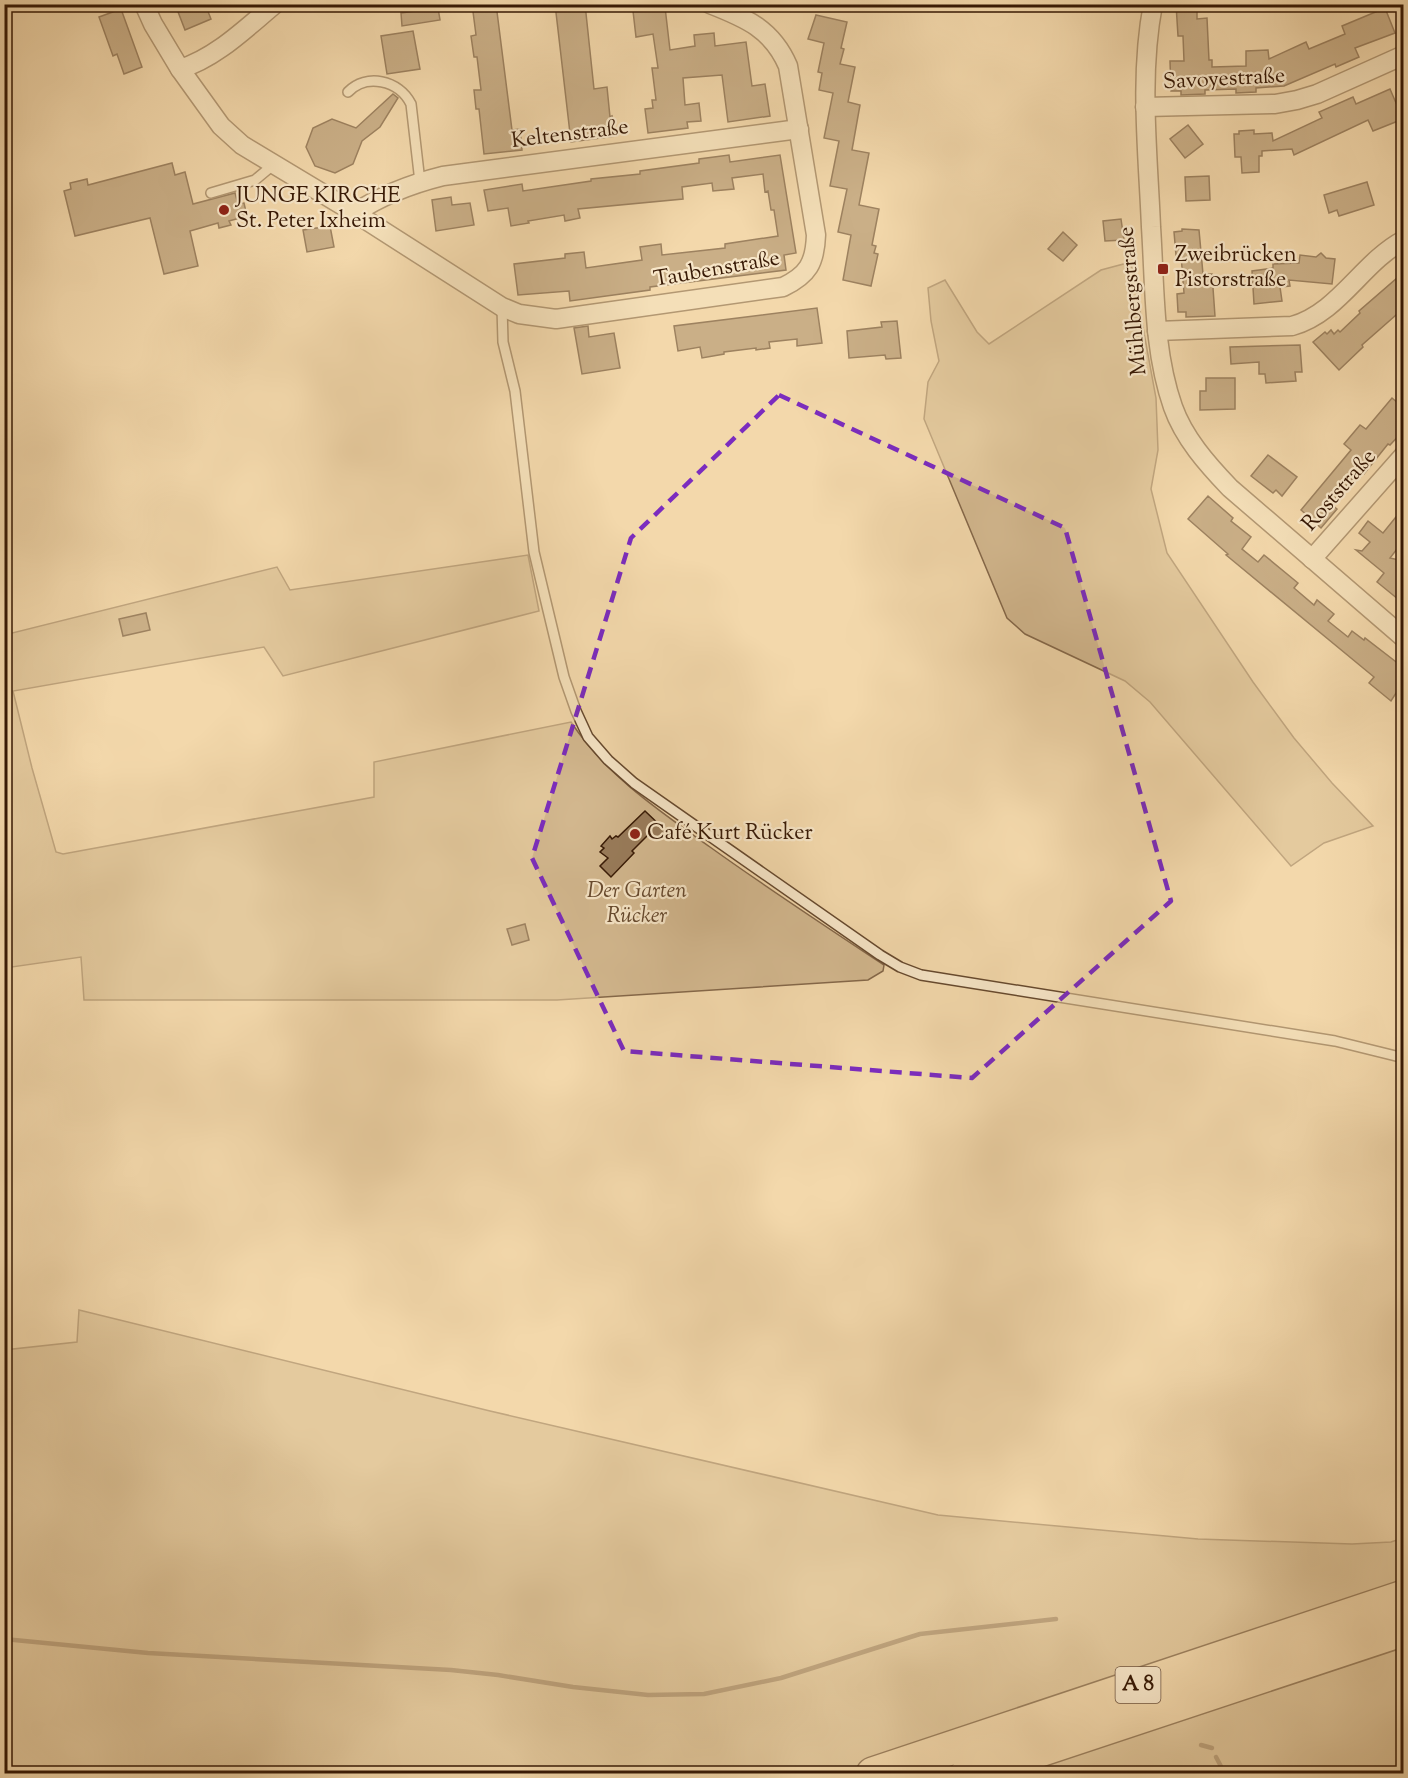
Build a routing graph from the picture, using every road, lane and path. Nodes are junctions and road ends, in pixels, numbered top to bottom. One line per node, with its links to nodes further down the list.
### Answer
1 (144, 4): 6 (street, Taubenstraße)
2 (275, 4): 6 (street)
3 (710, 4): 9 (street, Taubenstraße)
4 (1153, 4): 8 (street, Mühlbergstraße)
5 (1404, 55): 8 (street, Savoyestraße)
6 (180, 69): 10 (street, Taubenstraße)
7 (348, 92): 11 (lane)
8 (1145, 107): 16 (street, Mühlbergstraße)
9 (799, 129): 11 (street, Keltenstraße); 15 (street, Taubenstraße)
10 (273, 165): 12 (lane); 13 (street, Taubenstraße)
11 (420, 182): 13 (street, Keltenstraße)
12 (212, 193)
13 (355, 213): 15 (street, Taubenstraße)
14 (1404, 240): 16 (street)
15 (502, 307): 20 (lane)
16 (1157, 331): 18 (street, Mühlbergstraße)
17 (1404, 455): 18 (street, Roststraße)
18 (1312, 559): 19 (street, Mühlbergstraße)
19 (1404, 638)
20 (1404, 1058)
21 (1404, 1597): 23 (highway, A 8)
22 (1404, 1629): 24 (highway, A 8)
23 (873, 1773)
24 (967, 1773)

